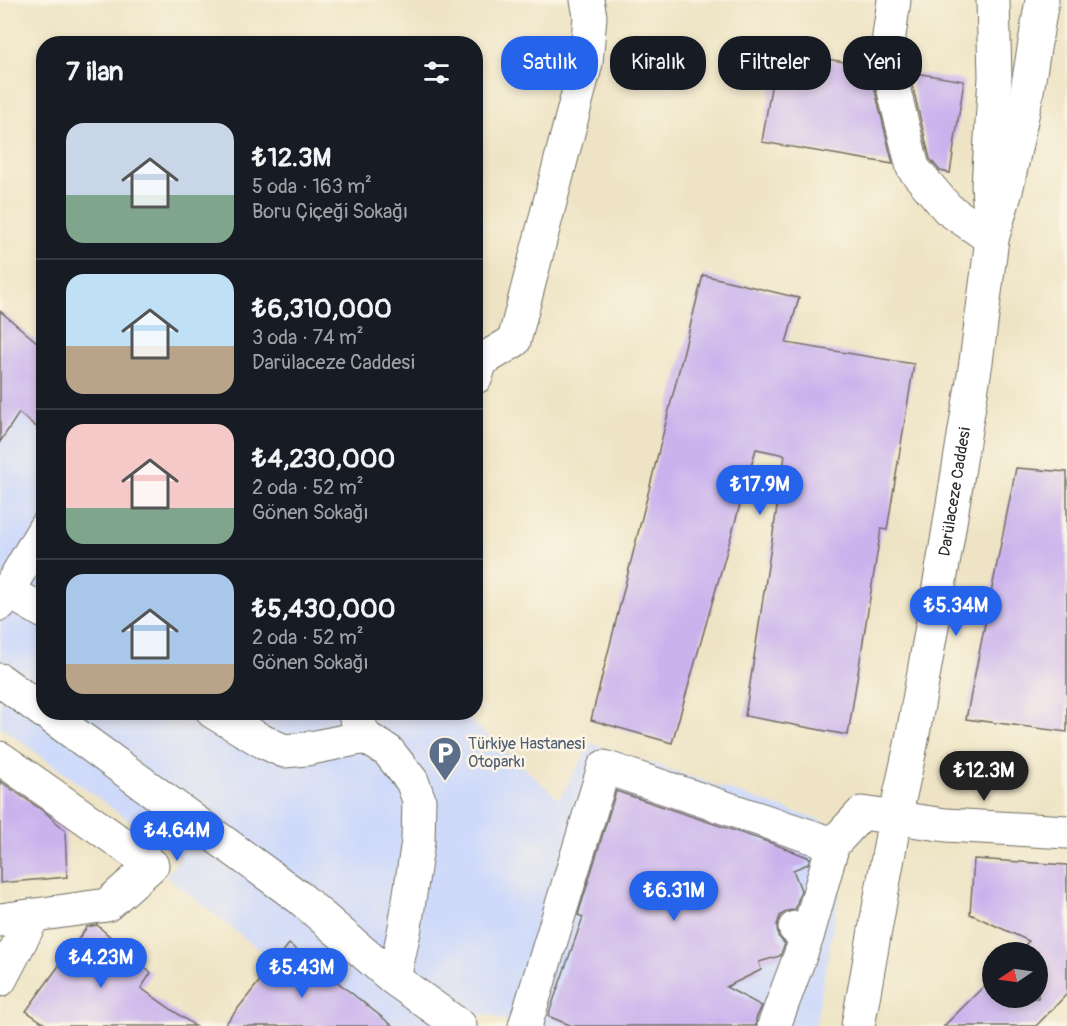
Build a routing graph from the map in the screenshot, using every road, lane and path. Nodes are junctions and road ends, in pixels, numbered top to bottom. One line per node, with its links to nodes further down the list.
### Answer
1 (588, 0): 6 (main road)
2 (894, 0): 5 (main road)
3 (993, 0): 5 (main road, Darülaceze Caddesi)
4 (1042, 0): 5 (main road, Darülaceze Caddesi)
5 (992, 239): 16 (main road, Darülaceze Caddesi)
6 (483, 360)
7 (36, 543): 8 (main road)
8 (4, 597): 9 (main road)
9 (36, 609)
10 (0, 680): 11 (main road)
11 (36, 706)
12 (55, 720): 21 (main road)
13 (227, 720): 14 (main road)
14 (359, 725): 21 (main road)
15 (0, 758): 19 (main road)
16 (895, 818): 17 (main road); 18 (main road); 26 (main road, Darülaceze Caddesi)
17 (1067, 832)
18 (832, 844): 24 (main road); 25 (main road)
19 (34, 915): 20 (main road); 22 (main road)
20 (0, 920)
21 (394, 979): 23 (main road)
22 (0, 980)
23 (460, 1026)
24 (525, 1026)
25 (774, 1026)
26 (858, 1026)

